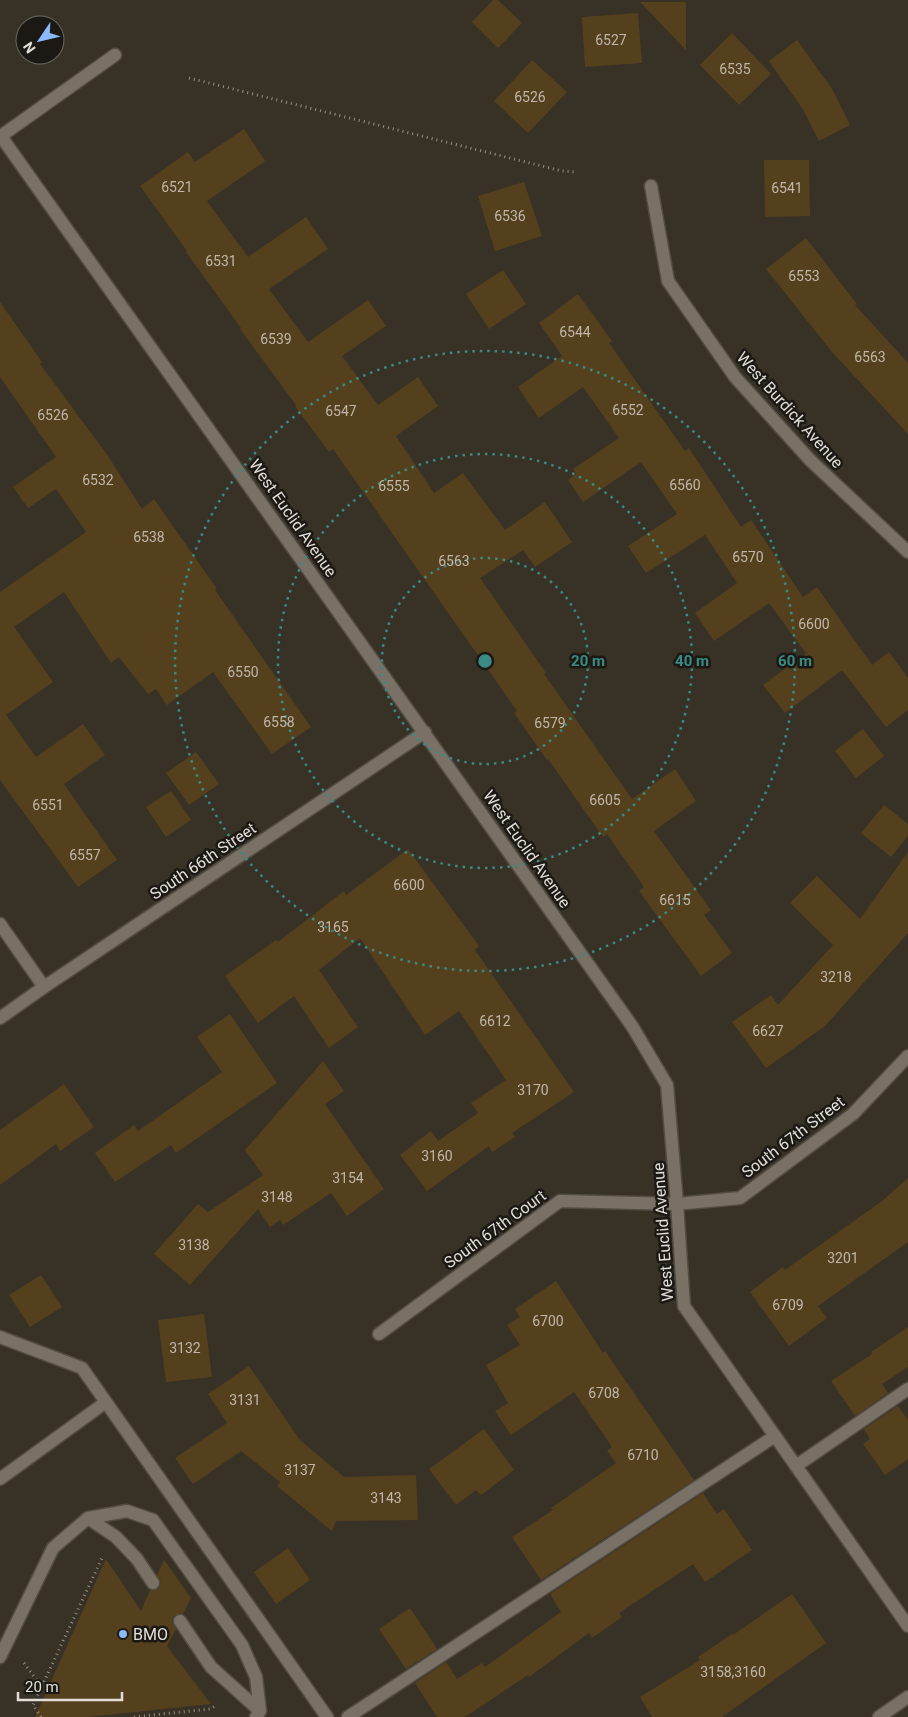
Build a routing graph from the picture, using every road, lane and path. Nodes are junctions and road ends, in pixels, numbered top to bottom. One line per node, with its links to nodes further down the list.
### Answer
1 (115, 55): 3 (street, West Euclid Avenue)
2 (189, 78): 4 (path)
3 (0, 136): 7 (street, West Euclid Avenue)
4 (577, 172)
5 (651, 186): 6 (street, West Burdick Avenue)
6 (908, 552)
7 (425, 732): 9 (street, South 66th Street); 12 (street, West Euclid Avenue)
8 (0, 924): 9 (street)
9 (44, 986): 10 (street, South 66th Street)
10 (0, 1018)
11 (908, 1056): 12 (street, South 67th Street)
12 (677, 1204): 13 (street, South 67th Court); 17 (street, West Euclid Avenue)
13 (379, 1334)
14 (0, 1337): 16 (street)
15 (908, 1389): 18 (street)
16 (106, 1402): 19 (street); 31 (street)
17 (775, 1436): 18 (street, West Euclid Avenue); 32 (street)
18 (796, 1466): 24 (street, West Euclid Avenue)
19 (0, 1479)
20 (88, 1518): 21 (street); 25 (street); 28 (street)
21 (116, 1537): 22 (street); 29 (path)
22 (153, 1583)
23 (180, 1621): 26 (street)
24 (908, 1626)
25 (0, 1657)
26 (239, 1692): 28 (street); 30 (path)
27 (908, 1697): 33 (street)
28 (258, 1714)
29 (41, 1717)
30 (134, 1717)
31 (326, 1717)
32 (348, 1717)
33 (879, 1717)

